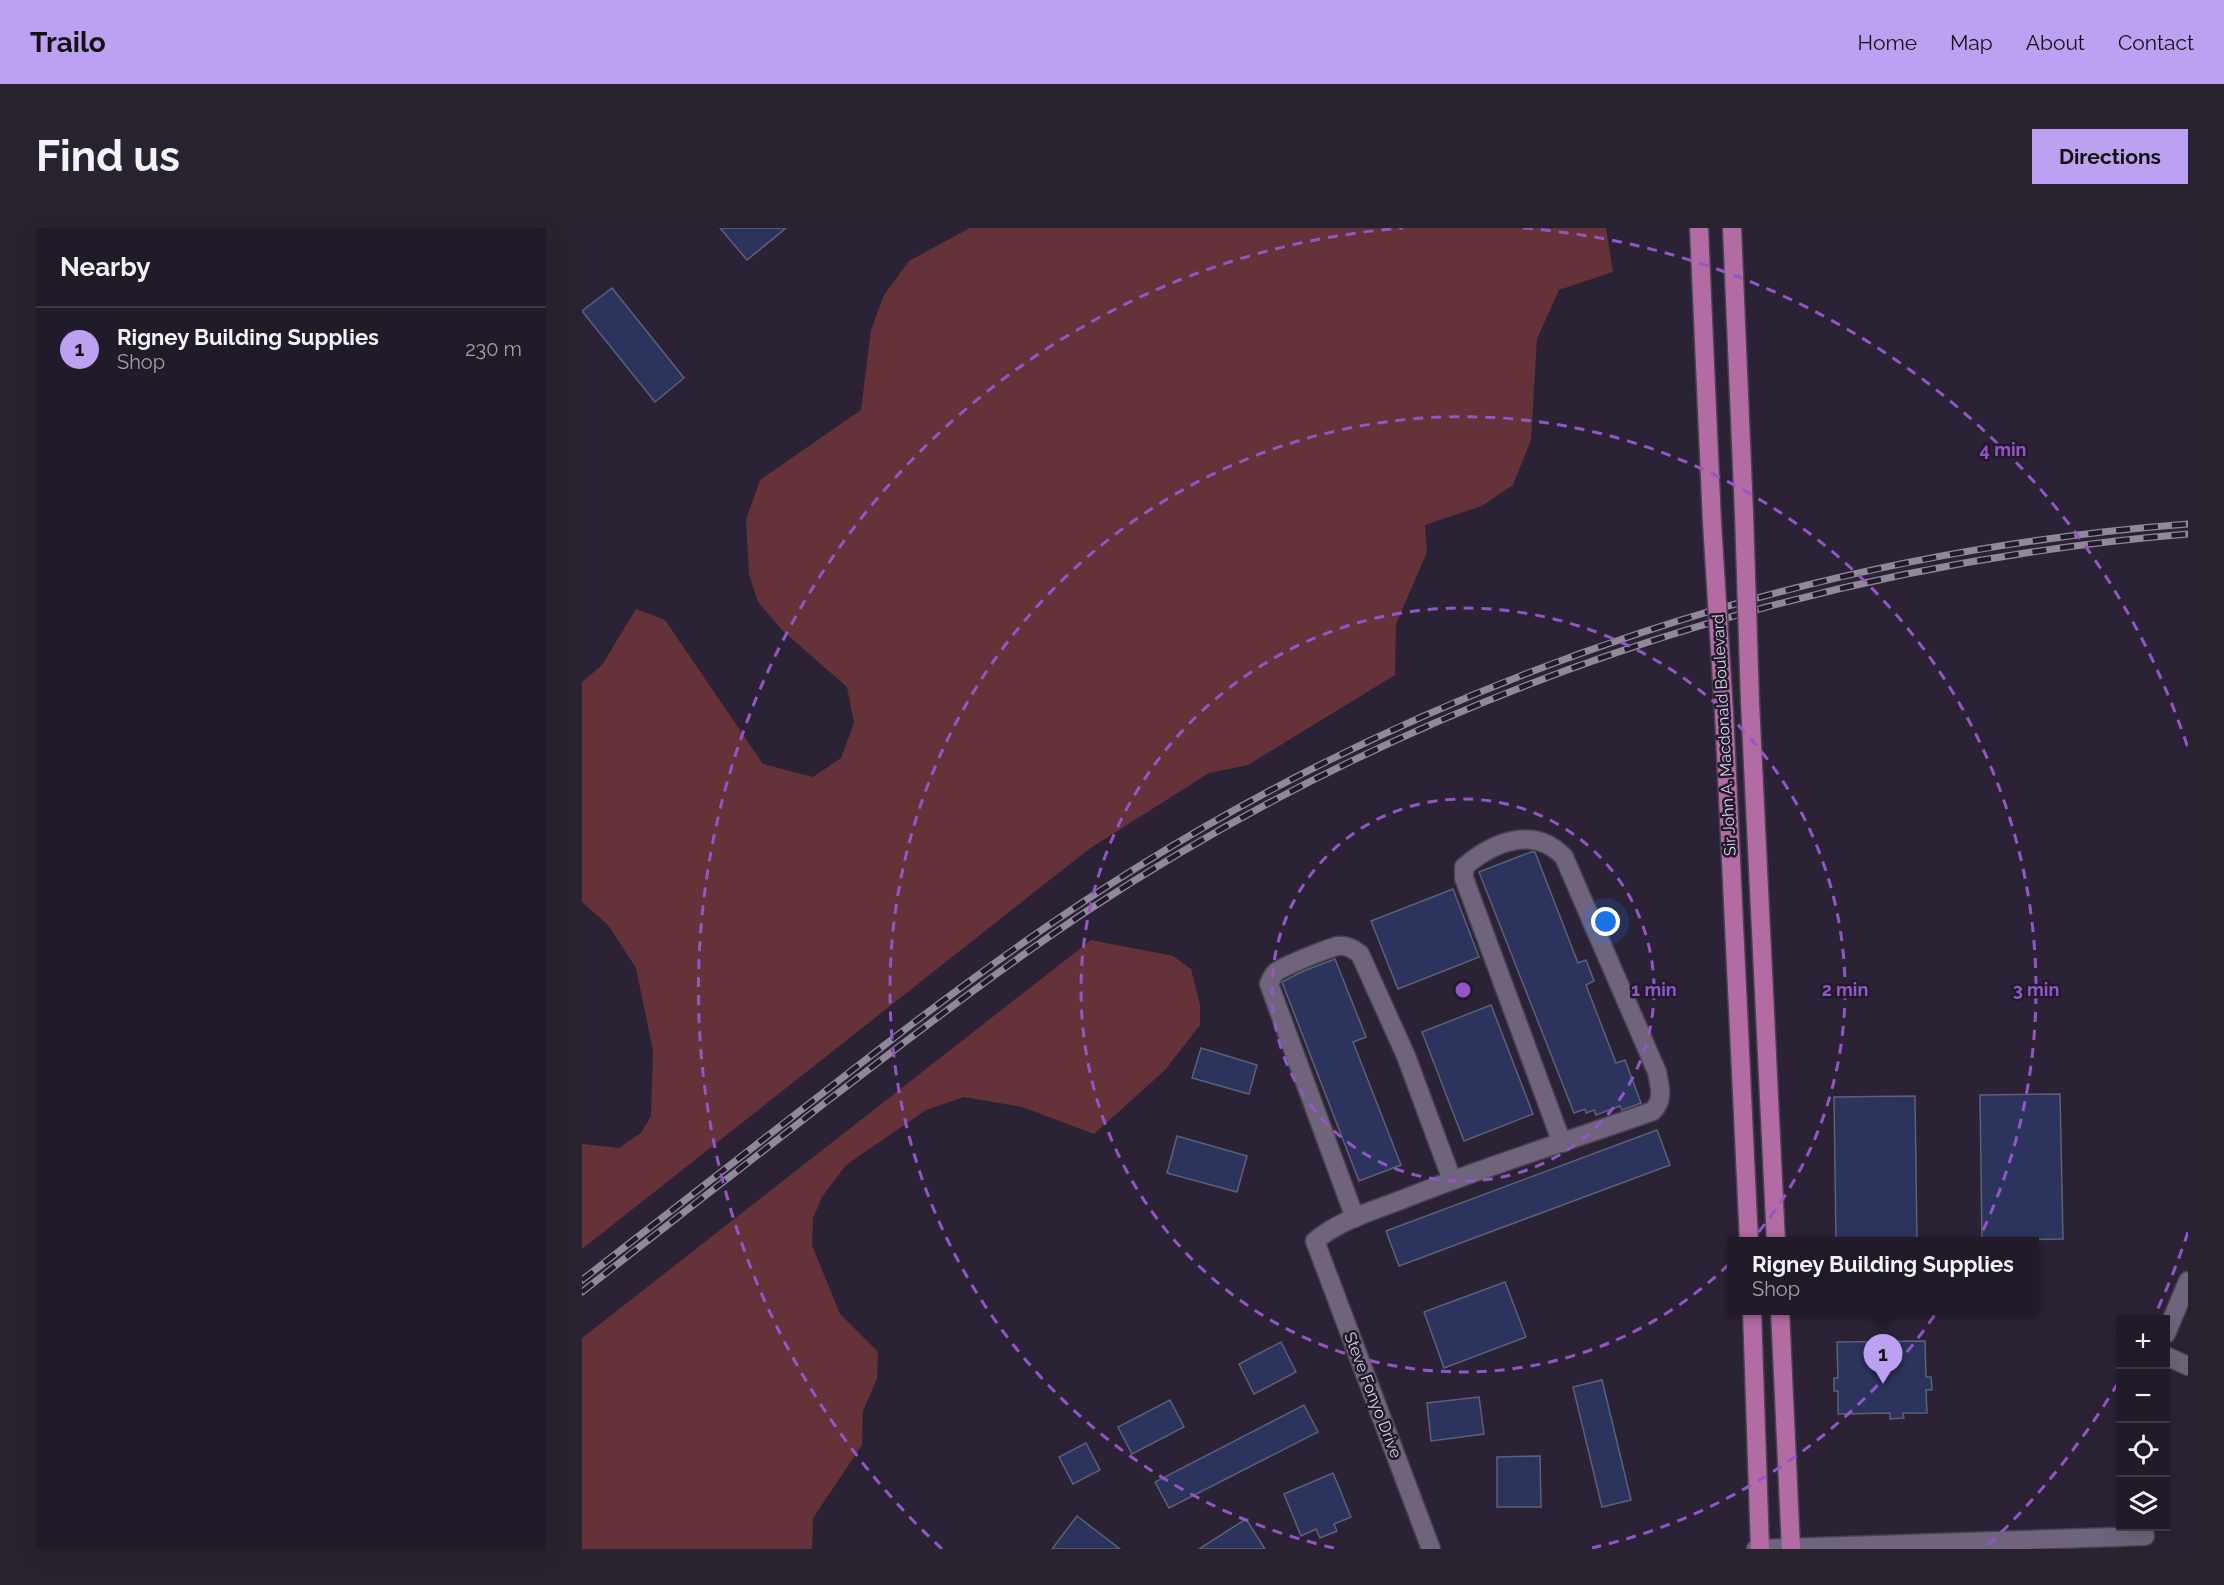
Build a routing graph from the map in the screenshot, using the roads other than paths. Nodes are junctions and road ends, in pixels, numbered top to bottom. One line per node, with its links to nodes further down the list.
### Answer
1 (1700, 228): 6 (main road, Sir John A. Macdonald Boulevard, bridge)
2 (1732, 228): 7 (main road, Sir John A. Macdonald Boulevard, bridge)
3 (1562, 1143): 3 (street); 4 (street)
4 (1452, 1180): 5 (street); 5 (street)
5 (1355, 1218): 17 (street, Steve Fonyo Drive)
6 (1749, 1237)
7 (1776, 1237)
8 (2188, 1281): 11 (street)
9 (1752, 1315): 18 (main road)
10 (1780, 1315): 16 (main road)
11 (2170, 1324)
12 (2170, 1358): 13 (street)
13 (2188, 1366)
14 (2146, 1540): 15 (street)
15 (1913, 1546): 16 (street)
16 (1791, 1548): 18 (street)
17 (1431, 1549)
18 (1758, 1549)

